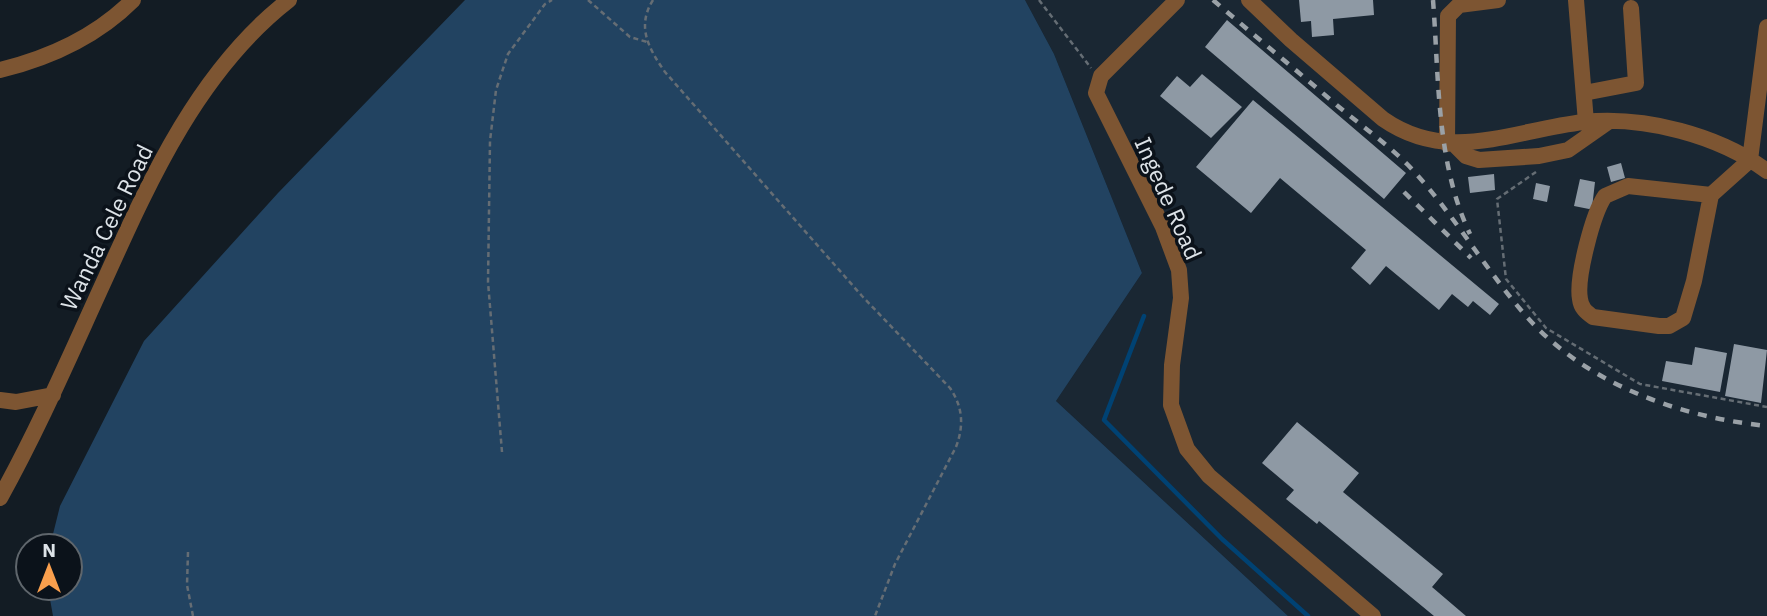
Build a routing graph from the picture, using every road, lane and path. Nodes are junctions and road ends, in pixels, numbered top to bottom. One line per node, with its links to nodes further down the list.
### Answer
1 (134, 0): 14 (street)
2 (289, 0): 23 (street, Wanda Cele Road)
3 (552, 0): 25 (path)
4 (588, 0): 13 (path)
5 (653, 0): 13 (path)
6 (1040, 0): 15 (path)
7 (1177, 0): 15 (street)
8 (1249, 0): 19 (street)
9 (1499, 0): 19 (street)
10 (1576, 0): 16 (street)
11 (1631, 8): 16 (street)
12 (1767, 27): 20 (street)
13 (646, 42): 29 (path)
14 (0, 70)
15 (1099, 79): 30 (street, Ingede Road)
16 (1584, 93): 17 (street)
17 (1586, 122): 18 (street); 19 (street)
18 (1608, 122): 19 (street); 20 (street)
19 (1450, 144)
20 (1750, 160): 21 (street); 22 (street)
21 (1767, 171)
22 (1711, 195): 22 (street)
23 (53, 395): 24 (street); 26 (street, Wanda Cele Road)
24 (0, 400)
25 (502, 452)
26 (0, 498)
27 (188, 552): 28 (path)
28 (193, 616)
29 (875, 616)
30 (1373, 616)

